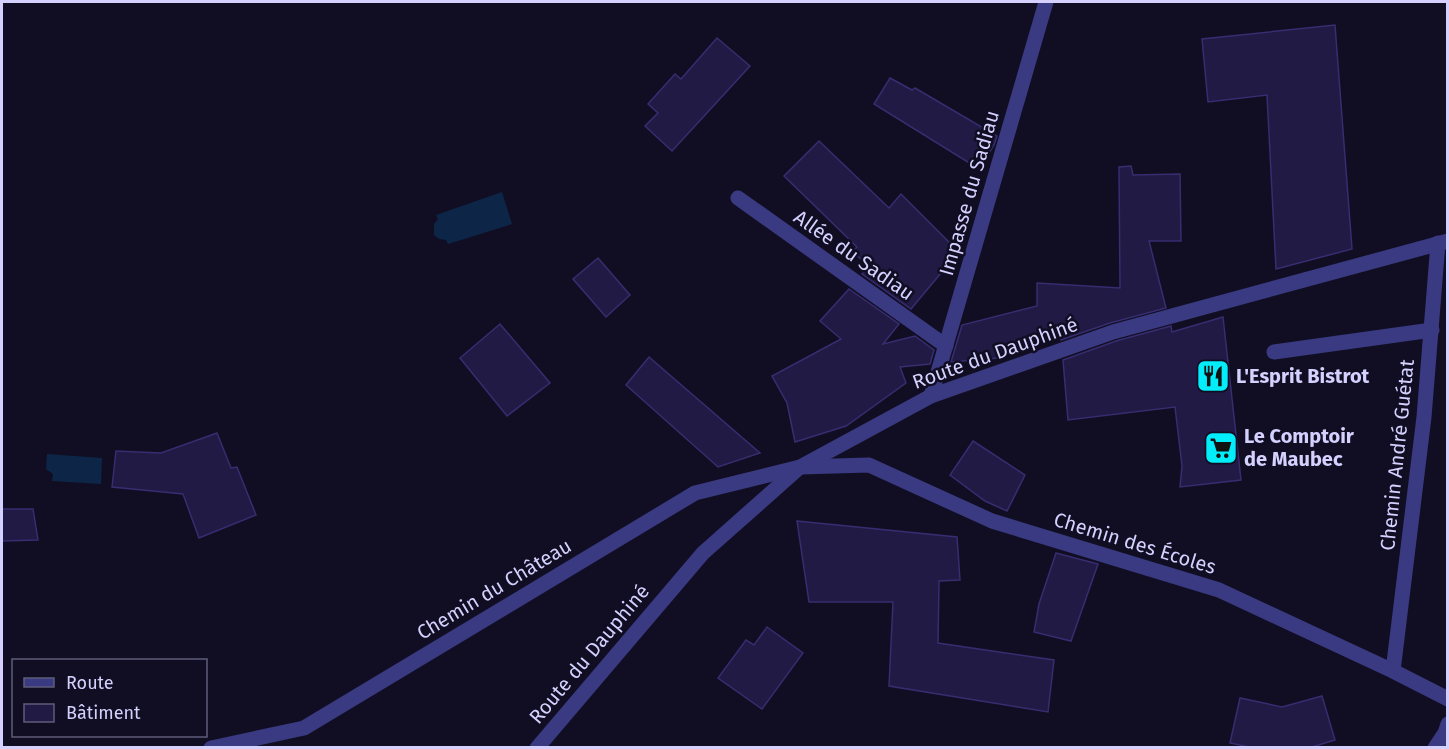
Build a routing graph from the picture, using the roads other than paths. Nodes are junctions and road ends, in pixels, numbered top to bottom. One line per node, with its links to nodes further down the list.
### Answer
1 (1046, 2): 5 (street, Impasse du Sadiau)
2 (738, 198): 5 (street, Allée du Sadiau)
3 (1443, 242): 4 (street, Chemin André Guétat); 7 (street, Route du Dauphiné)
4 (1431, 330): 6 (street); 9 (street, Chemin André Guétat)
5 (946, 346): 7 (street, Impasse du Sadiau)
6 (1274, 352)
7 (931, 396): 8 (street, Route du Dauphiné)
8 (800, 466): 9 (street, Chemin des Écoles); 12 (street, Chemin du Château); 13 (street, Route du Dauphiné)
9 (1393, 671): 10 (street, Chemin des Écoles)
10 (1448, 699)
11 (1448, 724): 14 (street)
12 (211, 747)
13 (537, 747)
14 (1435, 747)

